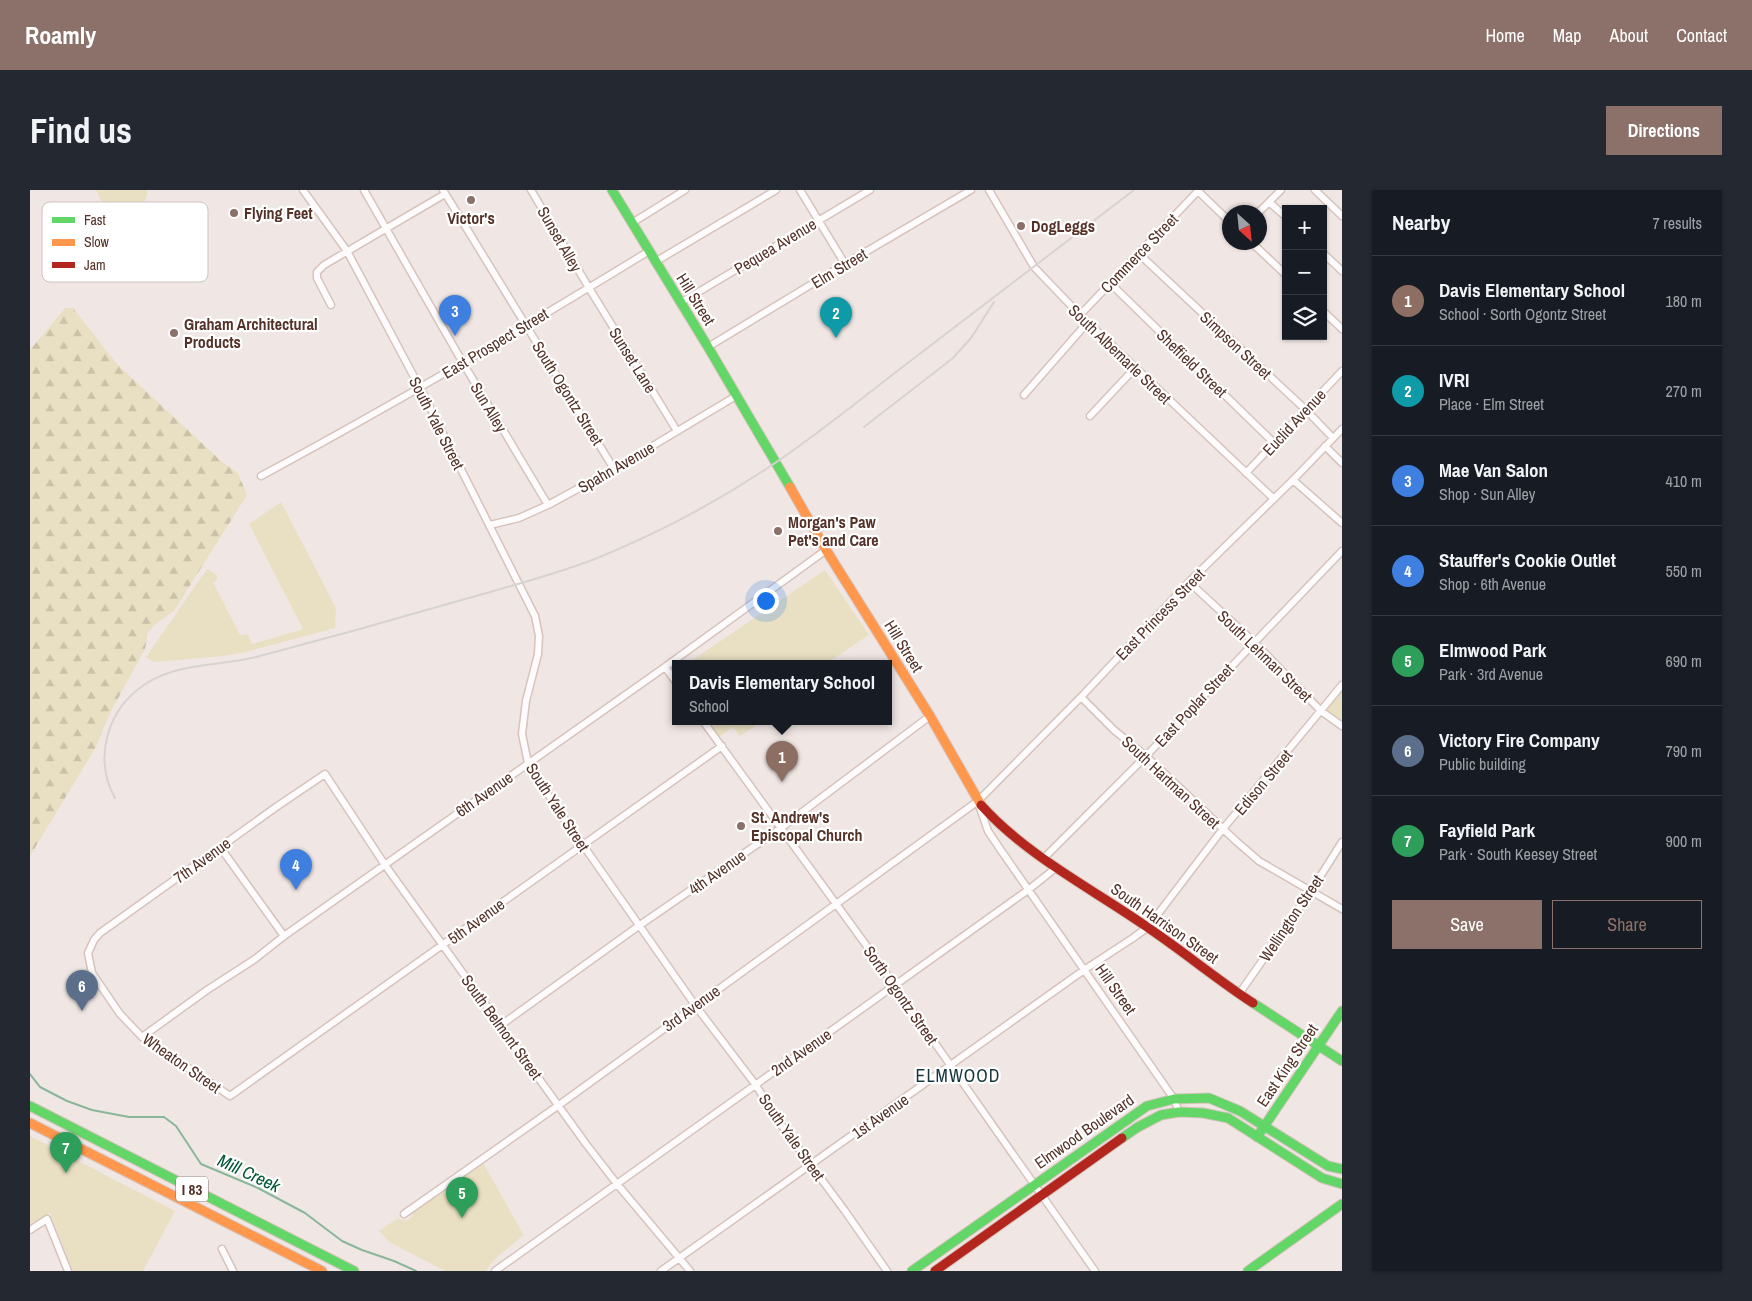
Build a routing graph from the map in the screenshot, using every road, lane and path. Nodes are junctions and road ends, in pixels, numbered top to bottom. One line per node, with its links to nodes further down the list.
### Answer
1 (303, 190): 24 (street, South Yale Street)
2 (364, 190): 21 (street, Sun Alley)
3 (531, 190): 32 (street, Sunset Alley)
4 (612, 190): 20 (main road, Hill Street)
5 (685, 190): 20 (street)
6 (776, 190): 27 (street)
7 (800, 190): 19 (street)
8 (870, 190): 19 (street, Pequea Avenue)
9 (971, 190): 28 (street, Elm Street)
10 (989, 190): 35 (street, South Albemarle Street)
11 (1281, 190): 14 (street)
12 (1315, 190): 18 (street)
13 (444, 192): 21 (street); 38 (street, South Ogontz Street)
14 (1269, 202): 15 (street); 16 (street)
15 (1266, 205)
16 (1282, 213)
17 (1222, 214): 25 (street, Commerce Street)
18 (1342, 216)
19 (818, 220): 28 (street); 33 (street, Pequea Avenue)
20 (632, 223): 22 (main road, Hill Street)
21 (386, 230): 24 (street); 41 (street, Sun Alley)
22 (649, 250): 27 (main road, Hill Street); 32 (street, East Prospect Street)
23 (1259, 250): 29 (street)
24 (347, 251): 34 (street); 44 (street, South Yale Street)
25 (1138, 253): 31 (street, Commerce Street); 47 (street, Simpson Street)
26 (1327, 257): 30 (street)
27 (655, 262): 33 (main road, Hill Street)
28 (845, 264): 40 (street, Elm Street)
29 (1282, 271)
30 (1342, 271)
31 (1110, 283): 35 (street, Commerce Street); 52 (street, Sheffield Street)
32 (588, 288): 38 (street, East Prospect Street); 50 (street, Sunset Lane)
33 (680, 303): 40 (main road, Hill Street)
34 (331, 305)
35 (1080, 315): 37 (street, South Albemarle Street)
36 (1327, 315): 39 (street)
37 (1087, 323): 42 (street, South Albemarle Street); 45 (street)
38 (526, 325): 41 (street, East Prospect Street); 55 (street, South Ogontz Street)
39 (1342, 329)
40 (708, 347): 46 (main road, Hill Street)
41 (463, 363): 44 (street, East Prospect Street); 60 (street, Sun Alley)
42 (1135, 368): 48 (street); 56 (street, South Albemarle Street)
43 (1342, 371): 47 (street, Euclid Avenue)
44 (420, 388): 57 (street, East Prospect Street); 62 (street, South Yale Street)
45 (1024, 395)
46 (736, 396): 50 (street, Spahn Avenue); 63 (main road, Hill Street)
47 (1306, 410): 51 (street, Simpson Street); 52 (street, Euclid Avenue)
48 (1090, 416)
49 (1342, 429): 51 (street, East Princess Street)
50 (677, 431): 55 (street, Spahn Avenue)
51 (1333, 438): 53 (street, East Princess Street)
52 (1274, 443): 56 (street, Euclid Avenue)
53 (1326, 446): 54 (street); 58 (street, East Princess Street)
54 (1342, 463)
55 (614, 469): 60 (street, Spahn Avenue)
56 (1246, 473): 59 (street, South Albemarle Street)
57 (261, 476)
58 (1293, 480): 59 (street, East Princess Street); 61 (street)
59 (1274, 499): 65 (street, East Princess Street)
60 (548, 505): 62 (street, Spahn Avenue)
61 (1342, 523)
62 (490, 525): 79 (street, South Yale Street)
63 (826, 550): 67 (street, 6th Avenue); 74 (main road, Hill Street)
64 (1342, 551): 66 (street, East Poplar Street)
65 (1189, 582): 66 (street, South Lehman Street); 72 (street, East Princess Street)
66 (1254, 642): 73 (street, South Lehman Street); 78 (street, East Poplar Street)
67 (675, 660)
68 (672, 662): 69 (street, 6th Avenue)
69 (665, 667): 70 (street); 79 (street, 6th Avenue)
70 (672, 677)
71 (1342, 686): 73 (street, Edison Street)
72 (1081, 696): 78 (street, South Hartman Street); 81 (street, East Princess Street)
73 (1321, 711): 76 (street, South Lehman Street); 83 (street, Edison Street)
74 (930, 716): 81 (main road, Hill Street); 82 (street, 4th Avenue)
75 (707, 725): 77 (street, Sorth Ogontz Street)
76 (1342, 726)
77 (722, 746): 82 (street, Sorth Ogontz Street); 85 (street, 5th Avenue)
78 (1146, 756): 83 (street, South Hartman Street); 87 (street, East Poplar Street)
79 (528, 763): 85 (street, South Yale Street); 88 (street, 6th Avenue)
80 (325, 774): 86 (street, 7th Avenue); 88 (street, South Belmont Street)
81 (978, 801): 87 (main road, South Harrison Street); 90 (street, Hill Street); 92 (street, 3rd Avenue)
82 (781, 828): 92 (street, Sorth Ogontz Street); 94 (street, 4th Avenue)
83 (1222, 830): 91 (street, South Hartman Street); 95 (street, Edison Street)
84 (1342, 842): 91 (street, Wellington Street)
85 (583, 844): 94 (street, South Yale Street); 97 (street, 5th Avenue)
86 (220, 847): 96 (street); 98 (street, 7th Avenue)
87 (1044, 858): 89 (main road, South Harrison Street)
88 (385, 865): 96 (street, 6th Avenue); 97 (street, South Belmont Street)
89 (1057, 867): 90 (street, 2nd Avenue); 95 (main road, South Harrison Street)
90 (1028, 890): 99 (street, Hill Street); 100 (street, 2nd Avenue)
91 (1311, 891): 93 (street, South Hartman Street); 101 (street, Wellington Street)
92 (837, 904): 100 (street, Sorth Ogontz Street); 102 (street, 3rd Avenue)
93 (1342, 909)
94 (640, 925): 102 (street, South Yale Street); 104 (street, 4th Avenue)
95 (1148, 927): 99 (street, 1st Avenue); 101 (main road, South Harrison Street)
96 (284, 936): 105 (street, 6th Avenue)
97 (443, 946): 104 (street, South Belmont Street); 110 (street, 5th Avenue)
98 (88, 953): 105 (street, Wheaton Street)
99 (1084, 970): 108 (street, 1st Avenue); 111 (street, Hill Street)
100 (894, 986): 108 (street, Sorth Ogontz Street); 109 (street, 2nd Avenue)
101 (1239, 994): 106 (main road, South Harrison Street)
102 (695, 1005): 109 (street, South Yale Street); 112 (street, 3rd Avenue)
103 (1342, 1011): 106 (main road, East King Street)
104 (501, 1025): 112 (street, South Belmont Street)
105 (142, 1037): 110 (street, Wheaton Street)
106 (1319, 1046): 107 (main road, South Harrison Street); 116 (main road, East King Street)
107 (1342, 1060)
108 (951, 1065): 118 (street, 1st Avenue); 121 (street, Sorth Ogontz Street)
109 (755, 1084): 118 (street, South Yale Street); 120 (street, 2nd Avenue)
110 (230, 1096)
111 (1174, 1099): 114 (street, Hill Street); 116 (main road, Elmwood Boulevard); 121 (main road, Elmwood Boulevard)
112 (559, 1105): 120 (street, South Belmont Street); 125 (street, 3rd Avenue)
113 (30, 1106): 132 (main road, I 83)
114 (1179, 1112): 117 (main road, Elmwood Boulevard); 123 (main road, Elmwood Boulevard)
115 (30, 1123): 131 (main road, I 83)
116 (1264, 1125): 117 (main road, East King Street); 119 (main road, Elmwood Boulevard)
117 (1257, 1137): 122 (main road, Elmwood Boulevard)
118 (811, 1166): 128 (street, 1st Avenue); 136 (street, South Yale Street)
119 (1342, 1168)
120 (616, 1184): 128 (street, South Belmont Street); 133 (street, 2nd Avenue)
121 (1034, 1184): 123 (street, Sorth Ogontz Street); 137 (main road, Elmwood Boulevard)
122 (1342, 1184)
123 (1042, 1196): 138 (main road, Elmwood Boulevard); 139 (street, Sorth Ogontz Street)
124 (1342, 1204): 140 (main road)
125 (404, 1214)
126 (30, 1230): 129 (street)
127 (222, 1248): 130 (street)
128 (680, 1258): 134 (street, 1st Avenue); 135 (street, South Belmont Street)
129 (68, 1271)
130 (233, 1271)
131 (322, 1271)
132 (354, 1271)
133 (495, 1271)
134 (661, 1271)
135 (690, 1271)
136 (887, 1271)
137 (912, 1271)
138 (935, 1271)
139 (1095, 1271)
140 (1248, 1271)

